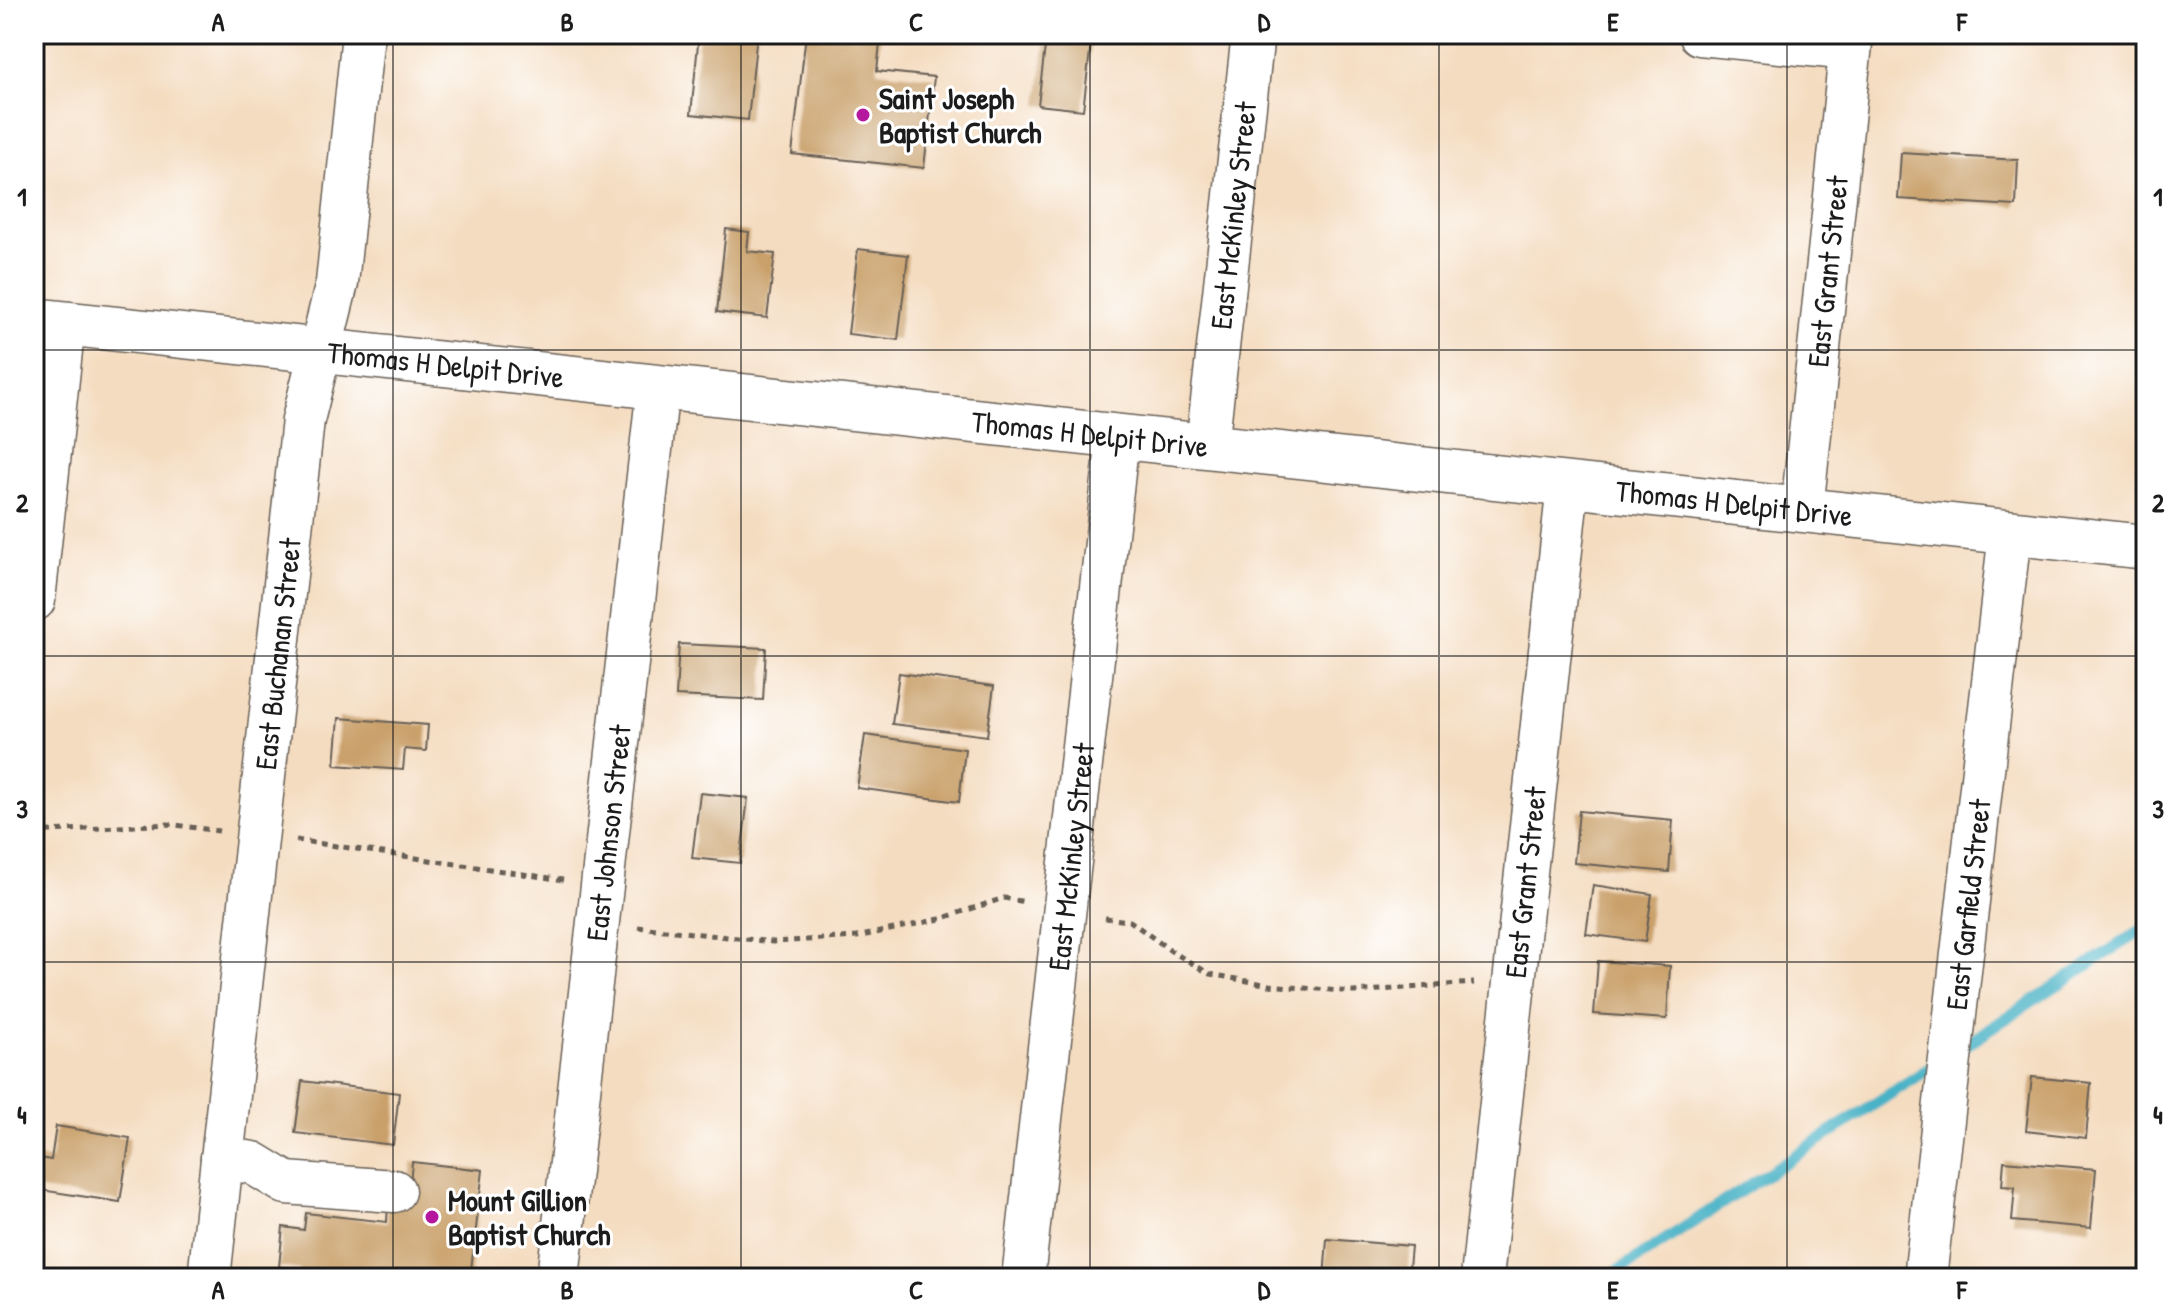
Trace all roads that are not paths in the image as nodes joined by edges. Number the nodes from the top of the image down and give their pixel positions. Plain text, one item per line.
1 (363, 34) edge
2 (1253, 34) edge
3 (1700, 34) edge
4 (1851, 42) edge
5 (49, 321) edge
6 (320, 350) junction
7 (658, 387) junction
8 (1118, 437) junction
9 (1207, 446) junction
10 (1568, 485) junction
11 (1802, 510) junction
12 (2010, 533) junction
13 (2146, 547) edge
14 (34, 600) edge
15 (222, 1158) junction
16 (394, 1191) dead end
17 (209, 1278) edge
18 (558, 1278) edge
19 (1023, 1278) edge
20 (1482, 1278) edge
21 (1925, 1278) edge

1 - 6 street, East Buchanan Street
2 - 9 street, East McKinley Street
3 - 4 street
4 - 11 street, East Grant Street
5 - 6 main road, Thomas H Delpit Drive
5 - 14 street
6 - 7 main road, Thomas H Delpit Drive
6 - 15 street, East Buchanan Street
7 - 8 main road, Thomas H Delpit Drive
7 - 18 street, East Johnson Street
8 - 9 main road, Thomas H Delpit Drive
8 - 19 street, East McKinley Street
9 - 10 main road, Thomas H Delpit Drive
10 - 11 main road, Thomas H Delpit Drive
10 - 20 street, East Grant Street
11 - 12 main road, Thomas H Delpit Drive
12 - 13 main road, Thomas H Delpit Drive
12 - 21 street, East Garfield Street
15 - 16 street
15 - 17 street, East Buchanan Street

